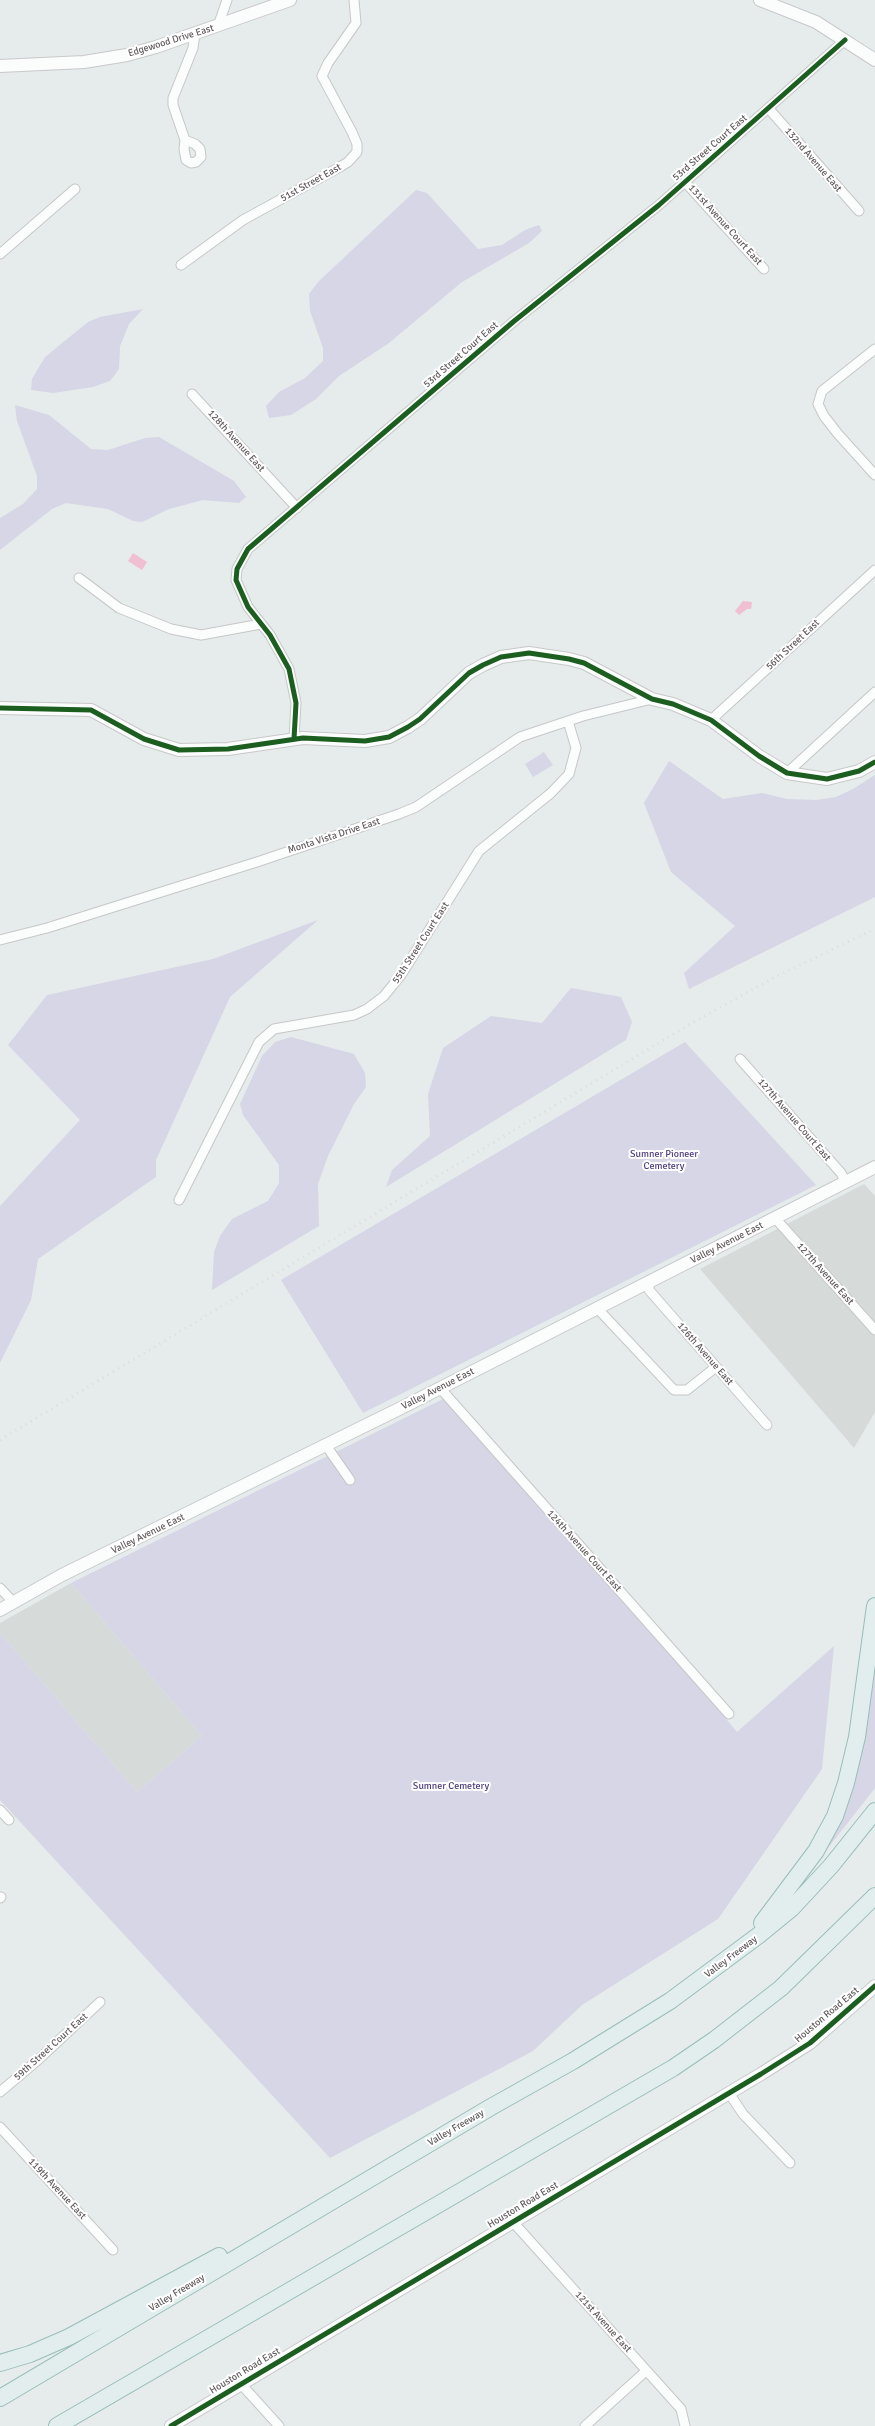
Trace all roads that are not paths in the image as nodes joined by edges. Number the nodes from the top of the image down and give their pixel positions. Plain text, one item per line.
1 (227, 0) edge
2 (290, 0) edge
3 (354, 0) edge
4 (760, 0) edge
5 (218, 26) junction
6 (194, 34) junction
7 (845, 40) junction
8 (875, 60) edge
9 (0, 66) edge
10 (769, 109) junction
11 (185, 140) dead end
12 (685, 182) junction
13 (76, 189) dead end
14 (859, 211) dead end
15 (0, 254) edge
16 (180, 265) dead end
17 (764, 269) dead end
18 (875, 349) edge
19 (192, 394) dead end
20 (875, 475) edge
21 (297, 508) junction
22 (875, 570) edge
23 (79, 578) dead end
24 (261, 624) junction
25 (875, 692) edge
26 (652, 699) junction
27 (0, 708) edge
28 (711, 720) junction
29 (568, 721) junction
30 (294, 739) junction
31 (875, 762) edge
32 (787, 772) junction
33 (0, 940) edge
34 (740, 1059) dead end
35 (875, 1168) edge
36 (846, 1183) junction
37 (179, 1200) dead end
38 (775, 1218) junction
39 (649, 1282) junction
40 (597, 1308) junction
41 (875, 1330) edge
42 (716, 1367) junction
43 (440, 1388) junction
44 (767, 1425) dead end
45 (325, 1444) junction
46 (350, 1480) dead end
47 (0, 1588) edge
48 (13, 1602) junction
49 (875, 1606) edge
50 (0, 1610) edge
51 (729, 1714) dead end
52 (0, 1810) edge
53 (875, 1811) edge
54 (9, 1820) dead end
55 (875, 1896) edge
56 (737, 1951) junction
57 (875, 1986) edge
58 (100, 2002) dead end
59 (0, 2092) edge
60 (729, 2093) junction
61 (0, 2127) edge
62 (790, 2163) dead end
63 (346, 2192) junction
64 (513, 2222) junction
65 (113, 2250) dead end
66 (267, 2304) junction
67 (0, 2363) edge
68 (646, 2370) junction
69 (241, 2384) junction
70 (0, 2398) edge
71 (58, 2426) edge
72 (80, 2426) edge
73 (171, 2426) edge
74 (279, 2426) edge
75 (585, 2426) edge
76 (686, 2426) edge

1 - 5 street
2 - 5 street, Edgewood Drive East
3 - 16 street, 51st Street East
4 - 7 street
5 - 6 street, Edgewood Drive East
6 - 9 street, Edgewood Drive East
6 - 11 street
7 - 8 street
7 - 10 street, 53rd Street Court East
10 - 12 street, 53rd Street Court East
10 - 14 street, 132nd Avenue East
12 - 17 street, 131st Avenue Court East
12 - 21 street, 53rd Street Court East
13 - 15 street
18 - 20 street
19 - 21 street, 128th Avenue East
21 - 24 street, 53rd Street Court East
22 - 28 street, 56th Street East
23 - 24 street
24 - 30 street, 53rd Street Court East
25 - 32 street
26 - 28 street
26 - 29 street, Monta Vista Drive East
26 - 30 street
27 - 30 street
28 - 32 street
29 - 33 street, Monta Vista Drive East
29 - 37 street, 55th Street Court East
31 - 32 street
34 - 36 street, 127th Avenue Court East
35 - 36 street, Valley Avenue East
36 - 38 street, Valley Avenue East
38 - 39 street, Valley Avenue East
38 - 41 street, 127th Avenue East
39 - 40 street, Valley Avenue East
39 - 42 street, 126th Avenue East
40 - 42 street
40 - 43 street, Valley Avenue East
42 - 44 street, 126th Avenue East
43 - 45 street, Valley Avenue East
43 - 51 street, 124th Avenue Court East
45 - 46 street
45 - 48 street, Valley Avenue East
47 - 48 street
48 - 50 street, Valley Avenue East
49 - 56 highway
52 - 54 street
53 - 56 highway, Valley Freeway
55 - 66 highway
56 - 63 highway, Valley Freeway
57 - 60 street, Houston Road East
58 - 59 street, 59th Street Court East
60 - 62 street
60 - 64 street, Houston Road East
61 - 65 street, 119th Avenue East
63 - 67 highway
63 - 70 highway, Valley Freeway
64 - 68 street, 121st Avenue East
64 - 69 street, Houston Road East
66 - 71 highway
66 - 72 highway
68 - 75 street
68 - 76 street, 121st Avenue East
69 - 73 street, Houston Road East
69 - 74 street

